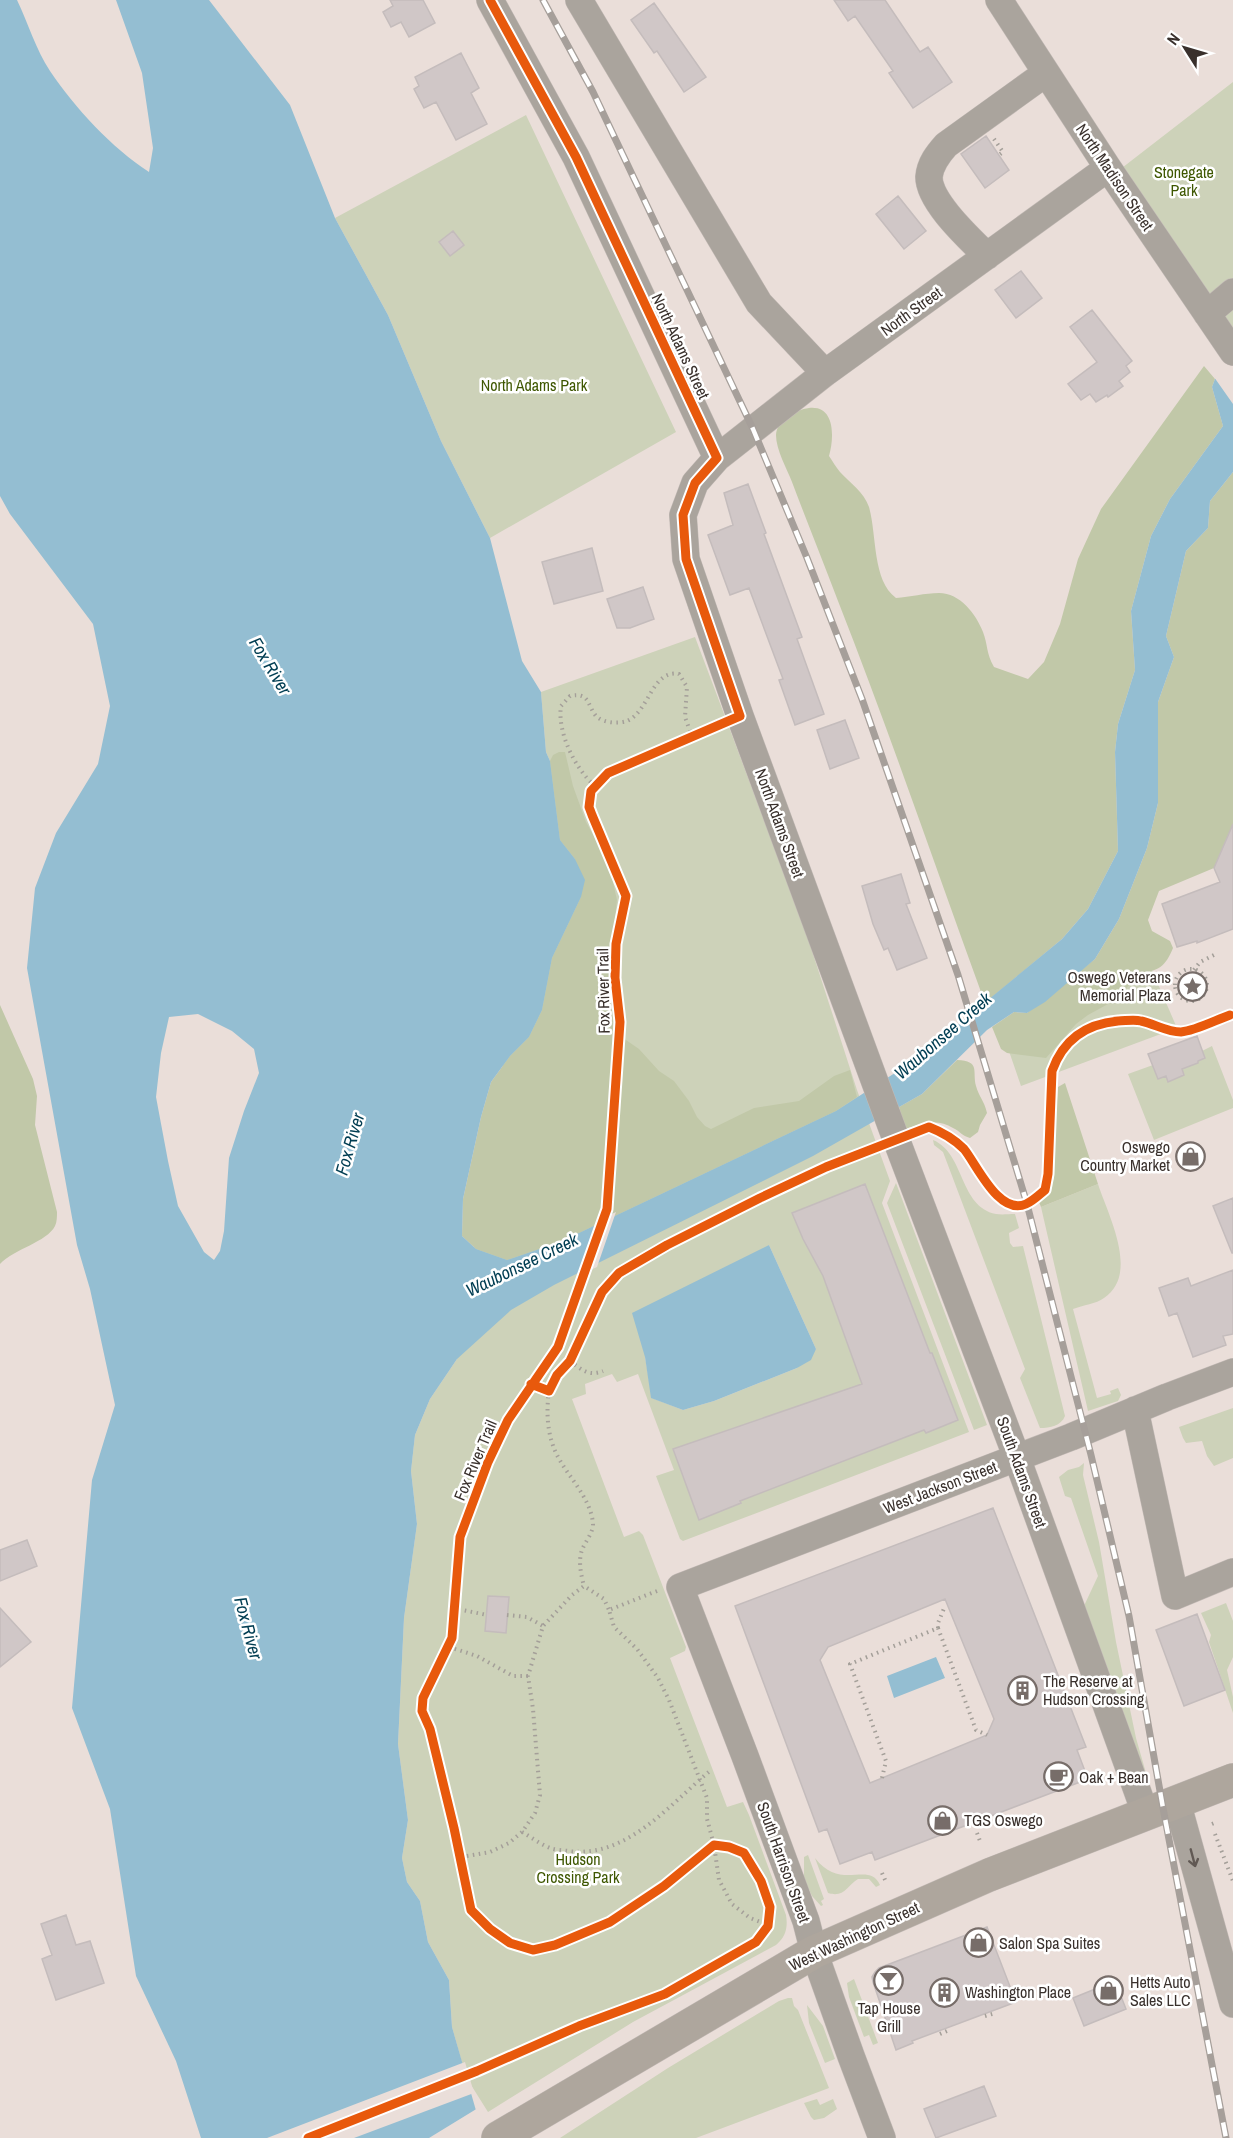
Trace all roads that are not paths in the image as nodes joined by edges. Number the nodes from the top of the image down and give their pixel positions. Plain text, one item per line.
1 (490, 0) edge
2 (579, 0) edge
3 (999, 0) edge
4 (1046, 73) junction
5 (1108, 168) junction
6 (987, 256) junction
7 (1233, 292) edge
8 (1207, 314) junction
9 (1228, 345) edge
10 (825, 374) junction
11 (717, 458) junction
12 (893, 1131) joint
13 (1233, 1372) edge
14 (1136, 1410) junction
15 (1017, 1458) junction
16 (1233, 1572) edge
17 (672, 1588) joint
18 (1233, 1780) edge
19 (1177, 1802) junction
20 (1146, 1815) junction
21 (814, 1952) junction
22 (1231, 1988) edge
23 (498, 2138) edge
24 (882, 2138) edge

1 - 11 street, North Adams Street
2 - 10 street
3 - 4 street, North Madison Street
4 - 5 street, North Madison Street
4 - 6 street
5 - 6 street, North Street
5 - 8 street, North Madison Street
6 - 10 street, North Street
7 - 8 street
8 - 9 street, North Madison Street
10 - 11 street, North Street
11 - 12 street, North Adams Street
12 - 15 street, South Adams Street
13 - 14 street, West Jackson Street
14 - 15 street, West Jackson Street
14 - 16 street
15 - 17 street, West Jackson Street
15 - 20 street, South Adams Street
17 - 21 street, South Harrison Street
18 - 19 main road, West Washington Street
19 - 20 main road, West Washington Street
19 -> 22 street
20 - 21 main road, West Washington Street
21 - 23 main road, West Washington Street
21 - 24 street, South Harrison Street

